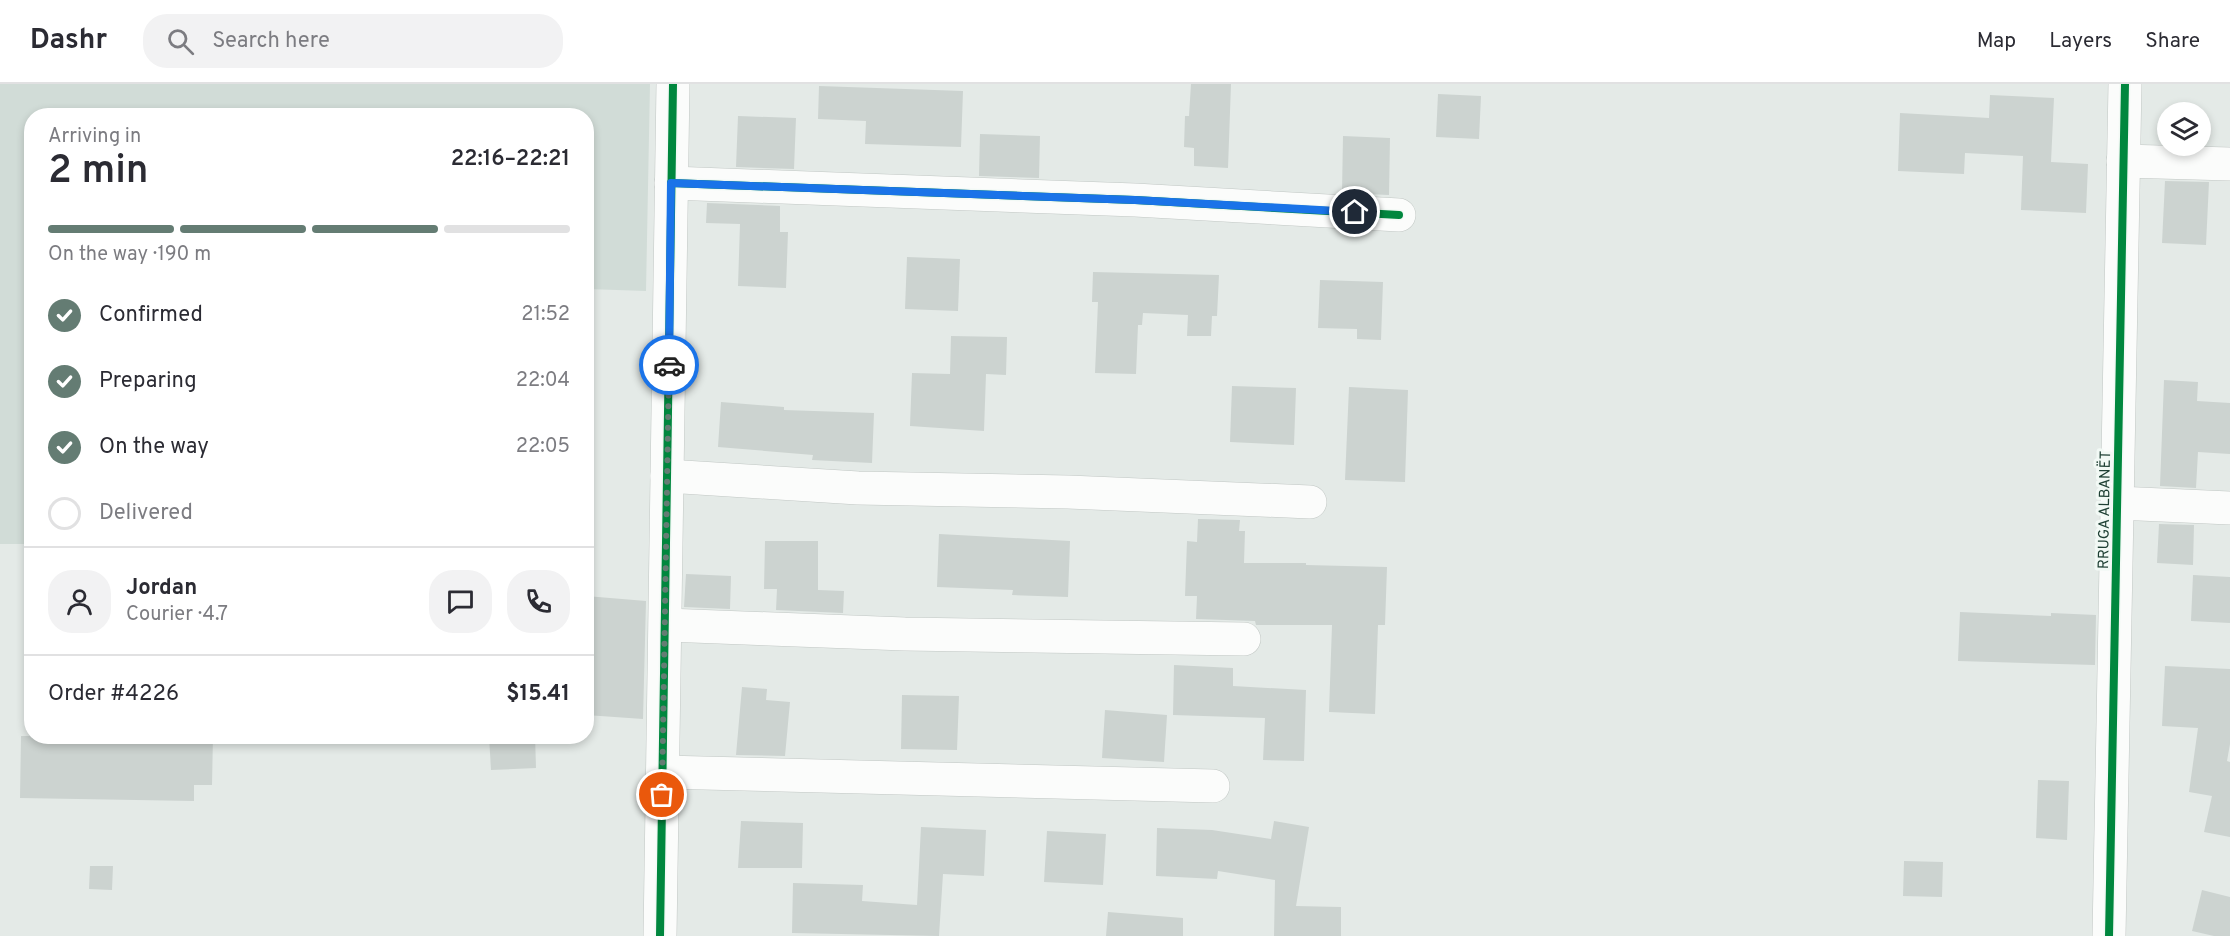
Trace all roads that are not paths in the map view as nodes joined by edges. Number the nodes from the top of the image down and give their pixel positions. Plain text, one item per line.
1 (673, 84) edge
2 (2125, 84) edge
3 (2123, 161) junction
4 (2230, 164) edge
5 (671, 183) junction
6 (1399, 215) dead end
7 (667, 476) junction
8 (1310, 502) dead end
9 (2117, 503) junction
10 (2230, 508) edge
11 (666, 625) junction
12 (1244, 639) dead end
13 (663, 772) junction
14 (1213, 786) dead end
15 (660, 936) edge
16 (2109, 936) edge

1 - 5 street
2 - 3 street, RRUGA ALBANËT
3 - 4 street
3 - 9 street, RRUGA ALBANËT
5 - 6 street
5 - 7 street
7 - 8 street
7 - 11 street
9 - 10 street
9 - 16 street, RRUGA ALBANËT
11 - 12 street
11 - 13 street
13 - 14 street
13 - 15 street

